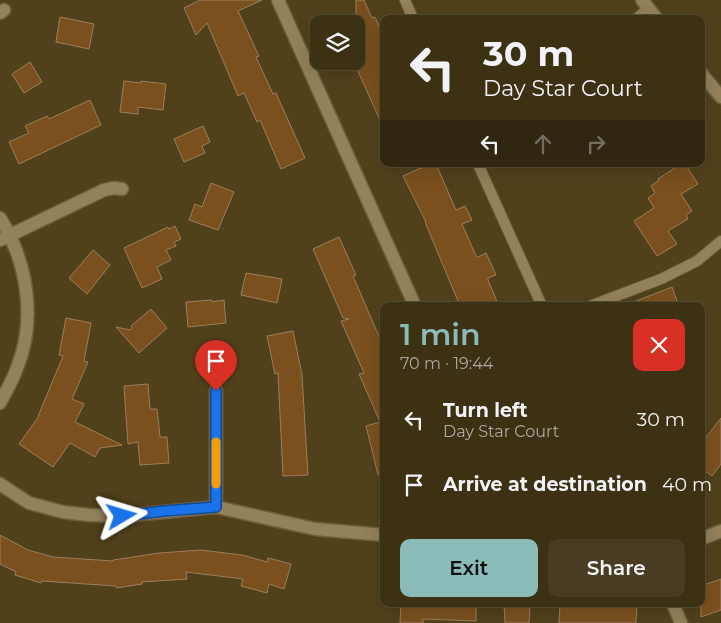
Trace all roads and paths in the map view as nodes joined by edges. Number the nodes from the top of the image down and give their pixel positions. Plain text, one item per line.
1 (278, 0) edge
2 (405, 0) edge
3 (411, 15) edge
4 (705, 78) edge
5 (721, 97) edge
6 (479, 167) edge
7 (122, 189) dead end
8 (0, 218) edge
9 (6, 238) edge
10 (721, 241) edge
11 (413, 302) edge
12 (540, 302) edge
13 (601, 302) edge
14 (216, 391) dead end
15 (0, 402) edge
16 (0, 484) edge
17 (216, 507) junction
18 (721, 531) edge
19 (380, 535) edge
20 (705, 537) edge
21 (674, 607) edge
22 (681, 623) edge

1 - 11 street
2 - 3 lane
4 - 5 street
6 - 12 lane
7 - 9 street
8 - 9 street
9 - 15 street
10 - 13 lane
14 - 17 street
16 - 17 street
17 - 19 street
18 - 20 street
21 - 22 street

